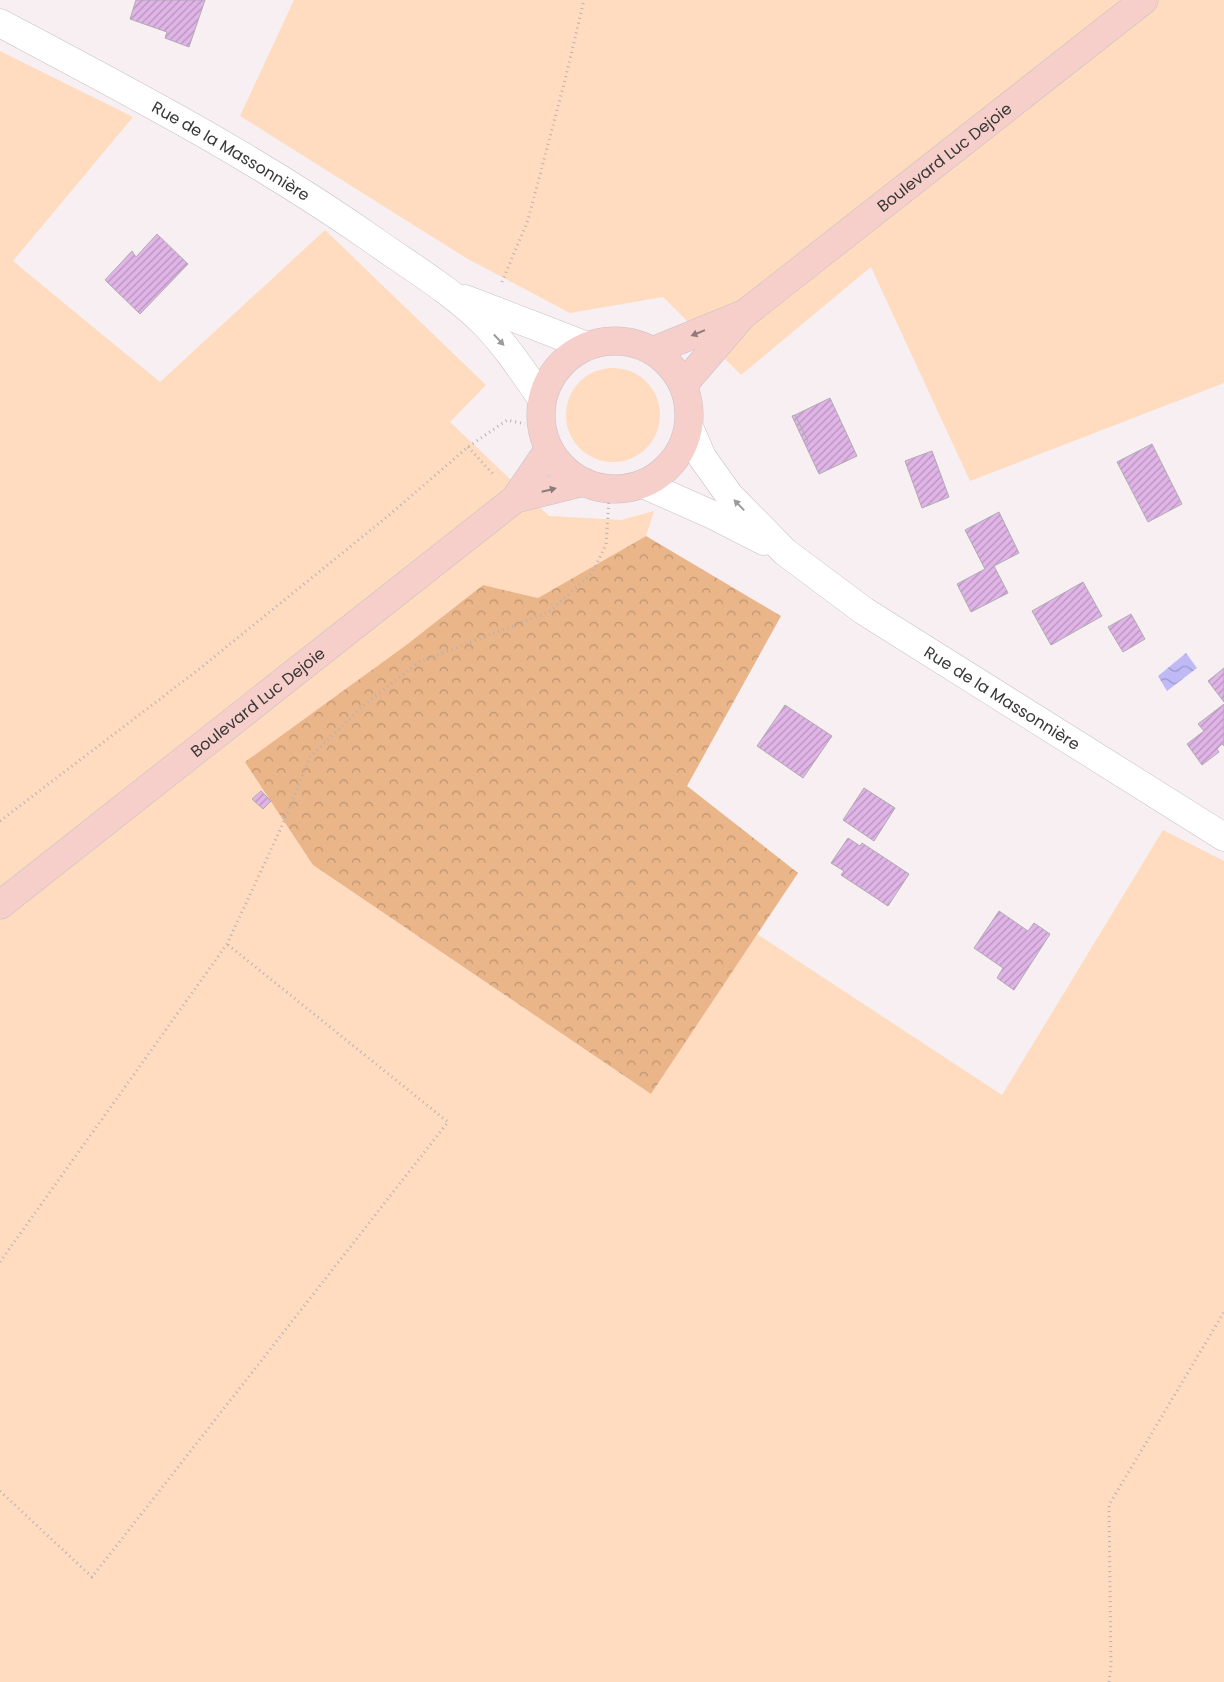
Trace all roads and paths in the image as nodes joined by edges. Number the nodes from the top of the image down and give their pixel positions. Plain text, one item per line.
1 (584, 0) edge
2 (1144, 0) edge
3 (0, 23) edge
4 (451, 294) junction
5 (491, 308) junction
6 (742, 315) junction
7 (587, 346) junction
8 (653, 350) junction
9 (683, 385) junction
10 (542, 399) junction
11 (689, 427) junction
12 (546, 439) junction
13 (468, 447) junction
14 (584, 482) junction
15 (643, 484) junction
16 (610, 489) junction
17 (515, 499) junction
18 (785, 552) junction
19 (0, 821) edge
20 (1223, 834) edge
21 (0, 905) edge
22 (226, 944) junction
23 (0, 1262) edge
24 (1224, 1312) edge
25 (0, 1491) edge
26 (1109, 1682) edge

1 - 5 path
2 - 6 main road, Boulevard Luc Dejoie
3 - 4 street, Rue de la Massonnière
4 - 5 street, Rue de la Massonnière
4 -> 10 street, Rue de la Massonnière
5 - 7 street, Rue de la Massonnière
6 -> 8 main road, Boulevard Luc Dejoie
6 - 9 main road, Boulevard Luc Dejoie
7 - 8 main road
7 - 10 main road
8 - 9 main road
9 - 11 main road
10 - 12 main road
11 - 15 main road
18 -> 11 street, Rue de la Massonnière
12 - 13 path
12 - 14 main road
12 - 17 main road, Boulevard Luc Dejoie
13 - 17 path
13 - 19 path
14 - 16 main road
17 -> 14 main road, Boulevard Luc Dejoie
15 - 16 main road
15 - 18 street, Rue de la Massonnière
16 - 22 path
17 - 21 main road, Boulevard Luc Dejoie
18 - 20 street, Rue de la Massonnière
22 - 23 path
22 - 25 path
24 - 26 path

